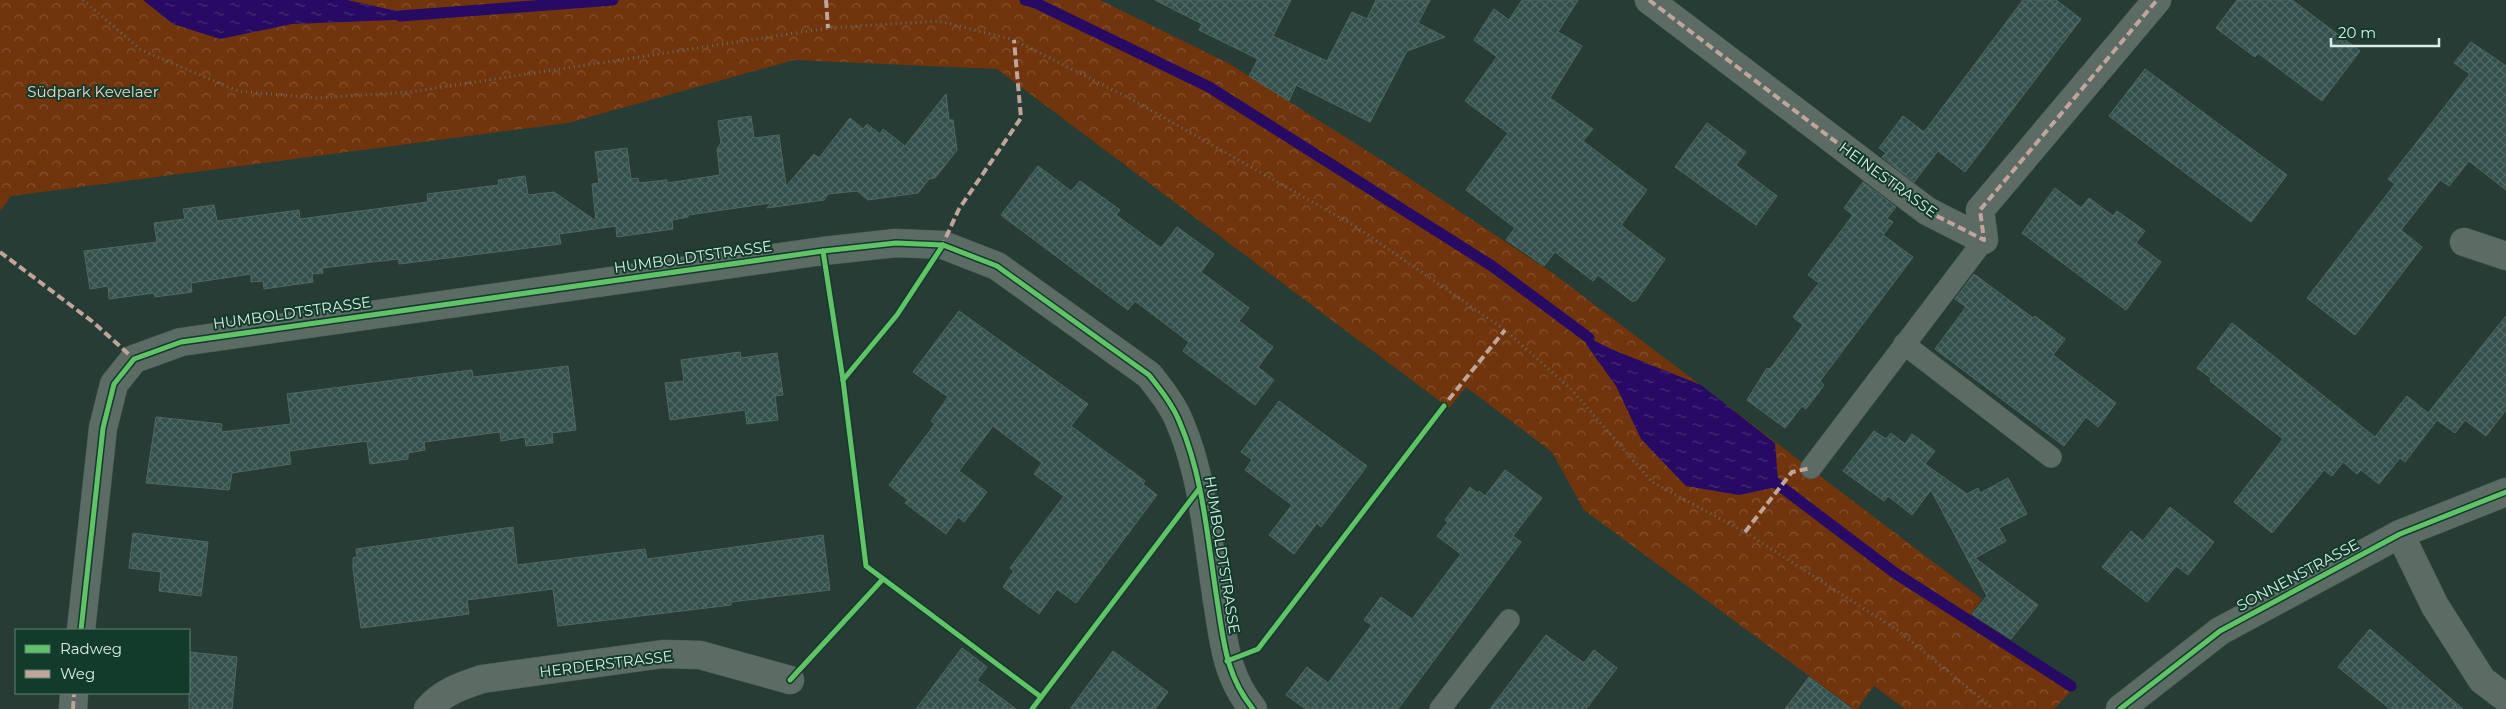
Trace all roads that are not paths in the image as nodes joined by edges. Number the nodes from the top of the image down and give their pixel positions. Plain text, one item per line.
1 (1649, 0) edge
2 (2157, 0) edge
3 (1984, 240) junction
4 (2464, 242) dead end
5 (2506, 256) edge
6 (1904, 344) junction
7 (2051, 457) dead end
8 (1811, 468) dead end
9 (2506, 492) edge
10 (2400, 534) junction
11 (1509, 620) dead end
12 (81, 629) edge
13 (790, 680) dead end
14 (74, 694) edge
15 (2506, 698) edge
16 (73, 709) edge
17 (428, 709) edge
18 (1252, 709) edge
19 (1440, 709) edge
20 (2120, 709) edge

1 - 3 street, HEINESTRASSE
2 - 3 street
3 - 6 lane
4 - 5 street
6 - 7 lane
6 - 8 lane
9 - 10 street, SONNENSTRASSE
10 - 15 street
10 - 20 street, SONNENSTRASSE
11 - 19 lane
12 - 18 street, HUMBOLDTSTRASSE
13 - 17 street, HERDERSTRASSE
14 - 16 street

